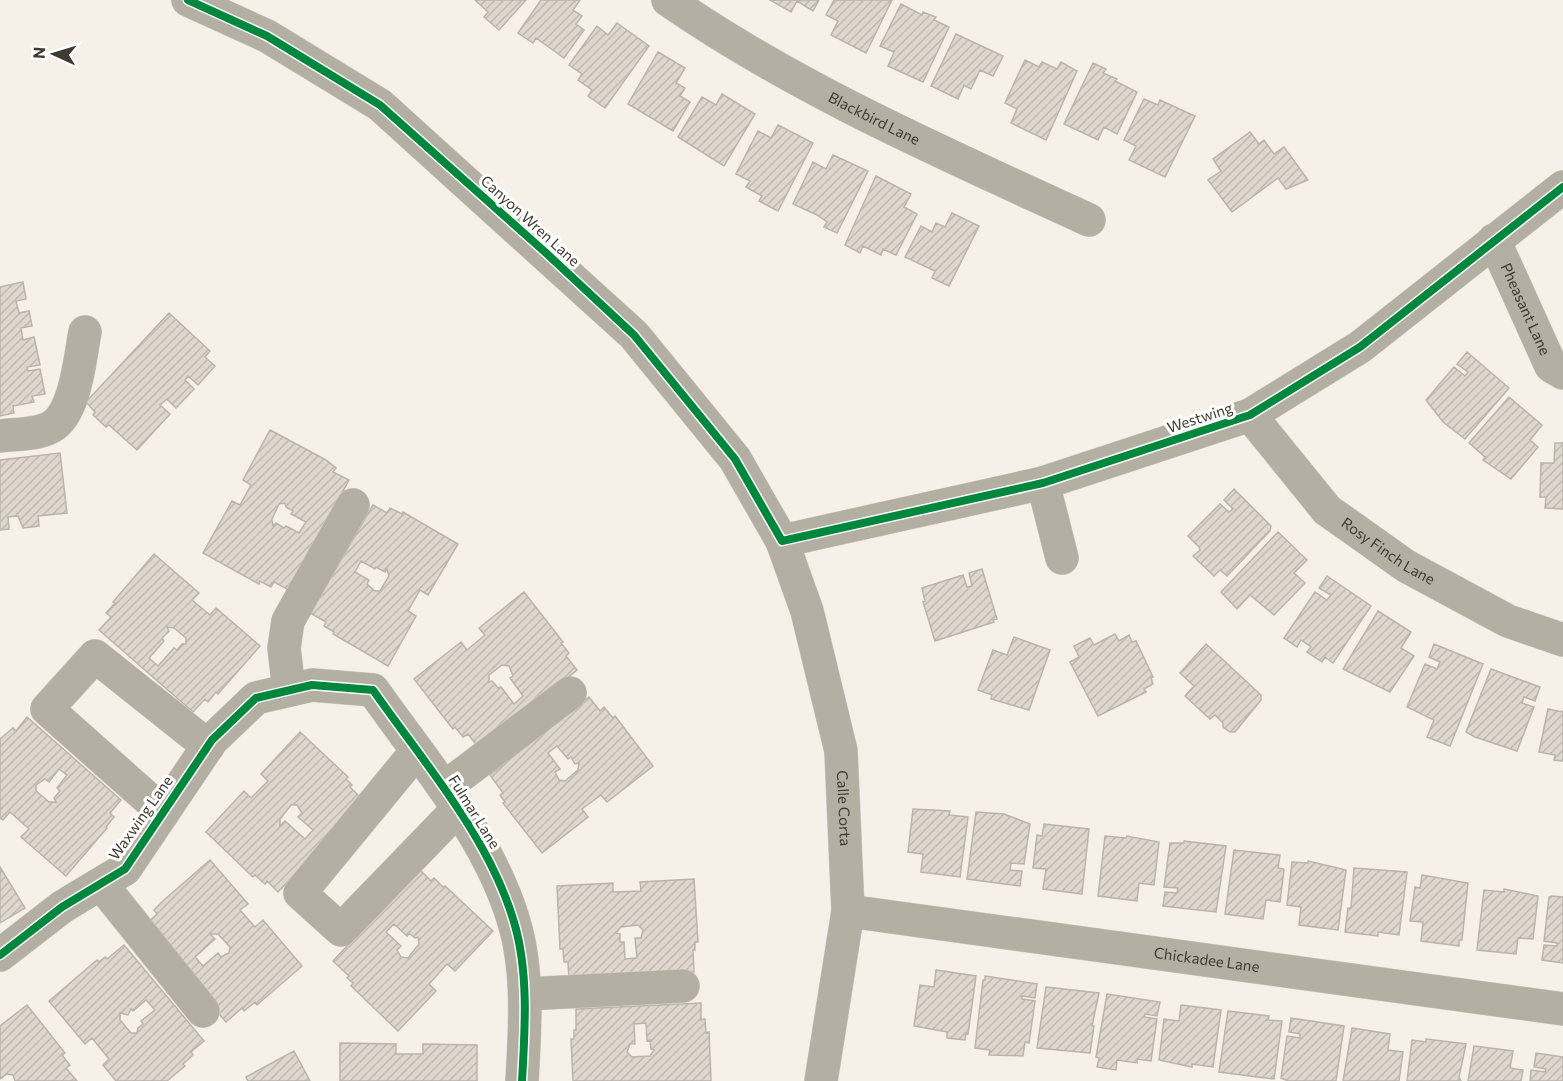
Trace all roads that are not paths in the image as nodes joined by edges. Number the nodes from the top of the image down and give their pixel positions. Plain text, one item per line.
1 (188, 0) edge
2 (668, 0) edge
3 (1563, 187) edge
4 (1089, 220) dead end
5 (1494, 240) junction
6 (85, 332) dead end
7 (1563, 373) edge
8 (1250, 415) junction
9 (0, 436) edge
10 (1043, 483) junction
11 (353, 505) dead end
12 (782, 541) junction
13 (1062, 558) dead end
14 (1563, 640) edge
15 (289, 690) junction
16 (570, 693) dead end
17 (256, 698) joint
18 (208, 746) junction
19 (416, 752) junction
20 (451, 799) junction
21 (164, 812) junction
22 (101, 884) junction
23 (848, 911) junction
24 (0, 955) edge
25 (683, 986) dead end
26 (525, 994) junction
27 (1563, 1009) edge
28 (203, 1011) dead end
29 (522, 1081) edge
30 (821, 1081) edge

1 - 12 street, Canyon Wren Lane
2 - 4 street, Blackbird Lane
3 - 5 street, Westwing
5 - 7 street, Pheasant Lane
5 - 8 street, Westwing
6 - 9 street
8 - 10 street, Westwing
8 - 14 street, Rosy Finch Lane
10 - 12 street, Westwing
10 - 13 street
11 - 15 street
12 - 23 street, Calle Corta
15 - 17 street, Fulmar Lane
15 - 19 street, Fulmar Lane
16 - 20 street
17 - 18 street, Waxwing Lane
18 - 21 street, Waxwing Lane
18 - 21 street
19 - 20 street, Fulmar Lane
19 - 20 street
20 - 26 street, Fulmar Lane
21 - 22 street, Waxwing Lane
22 - 24 street, Waxwing Lane
22 - 28 street
23 - 27 street, Chickadee Lane
23 - 30 street, Calle Corta
25 - 26 street
26 - 29 street, Fulmar Lane

